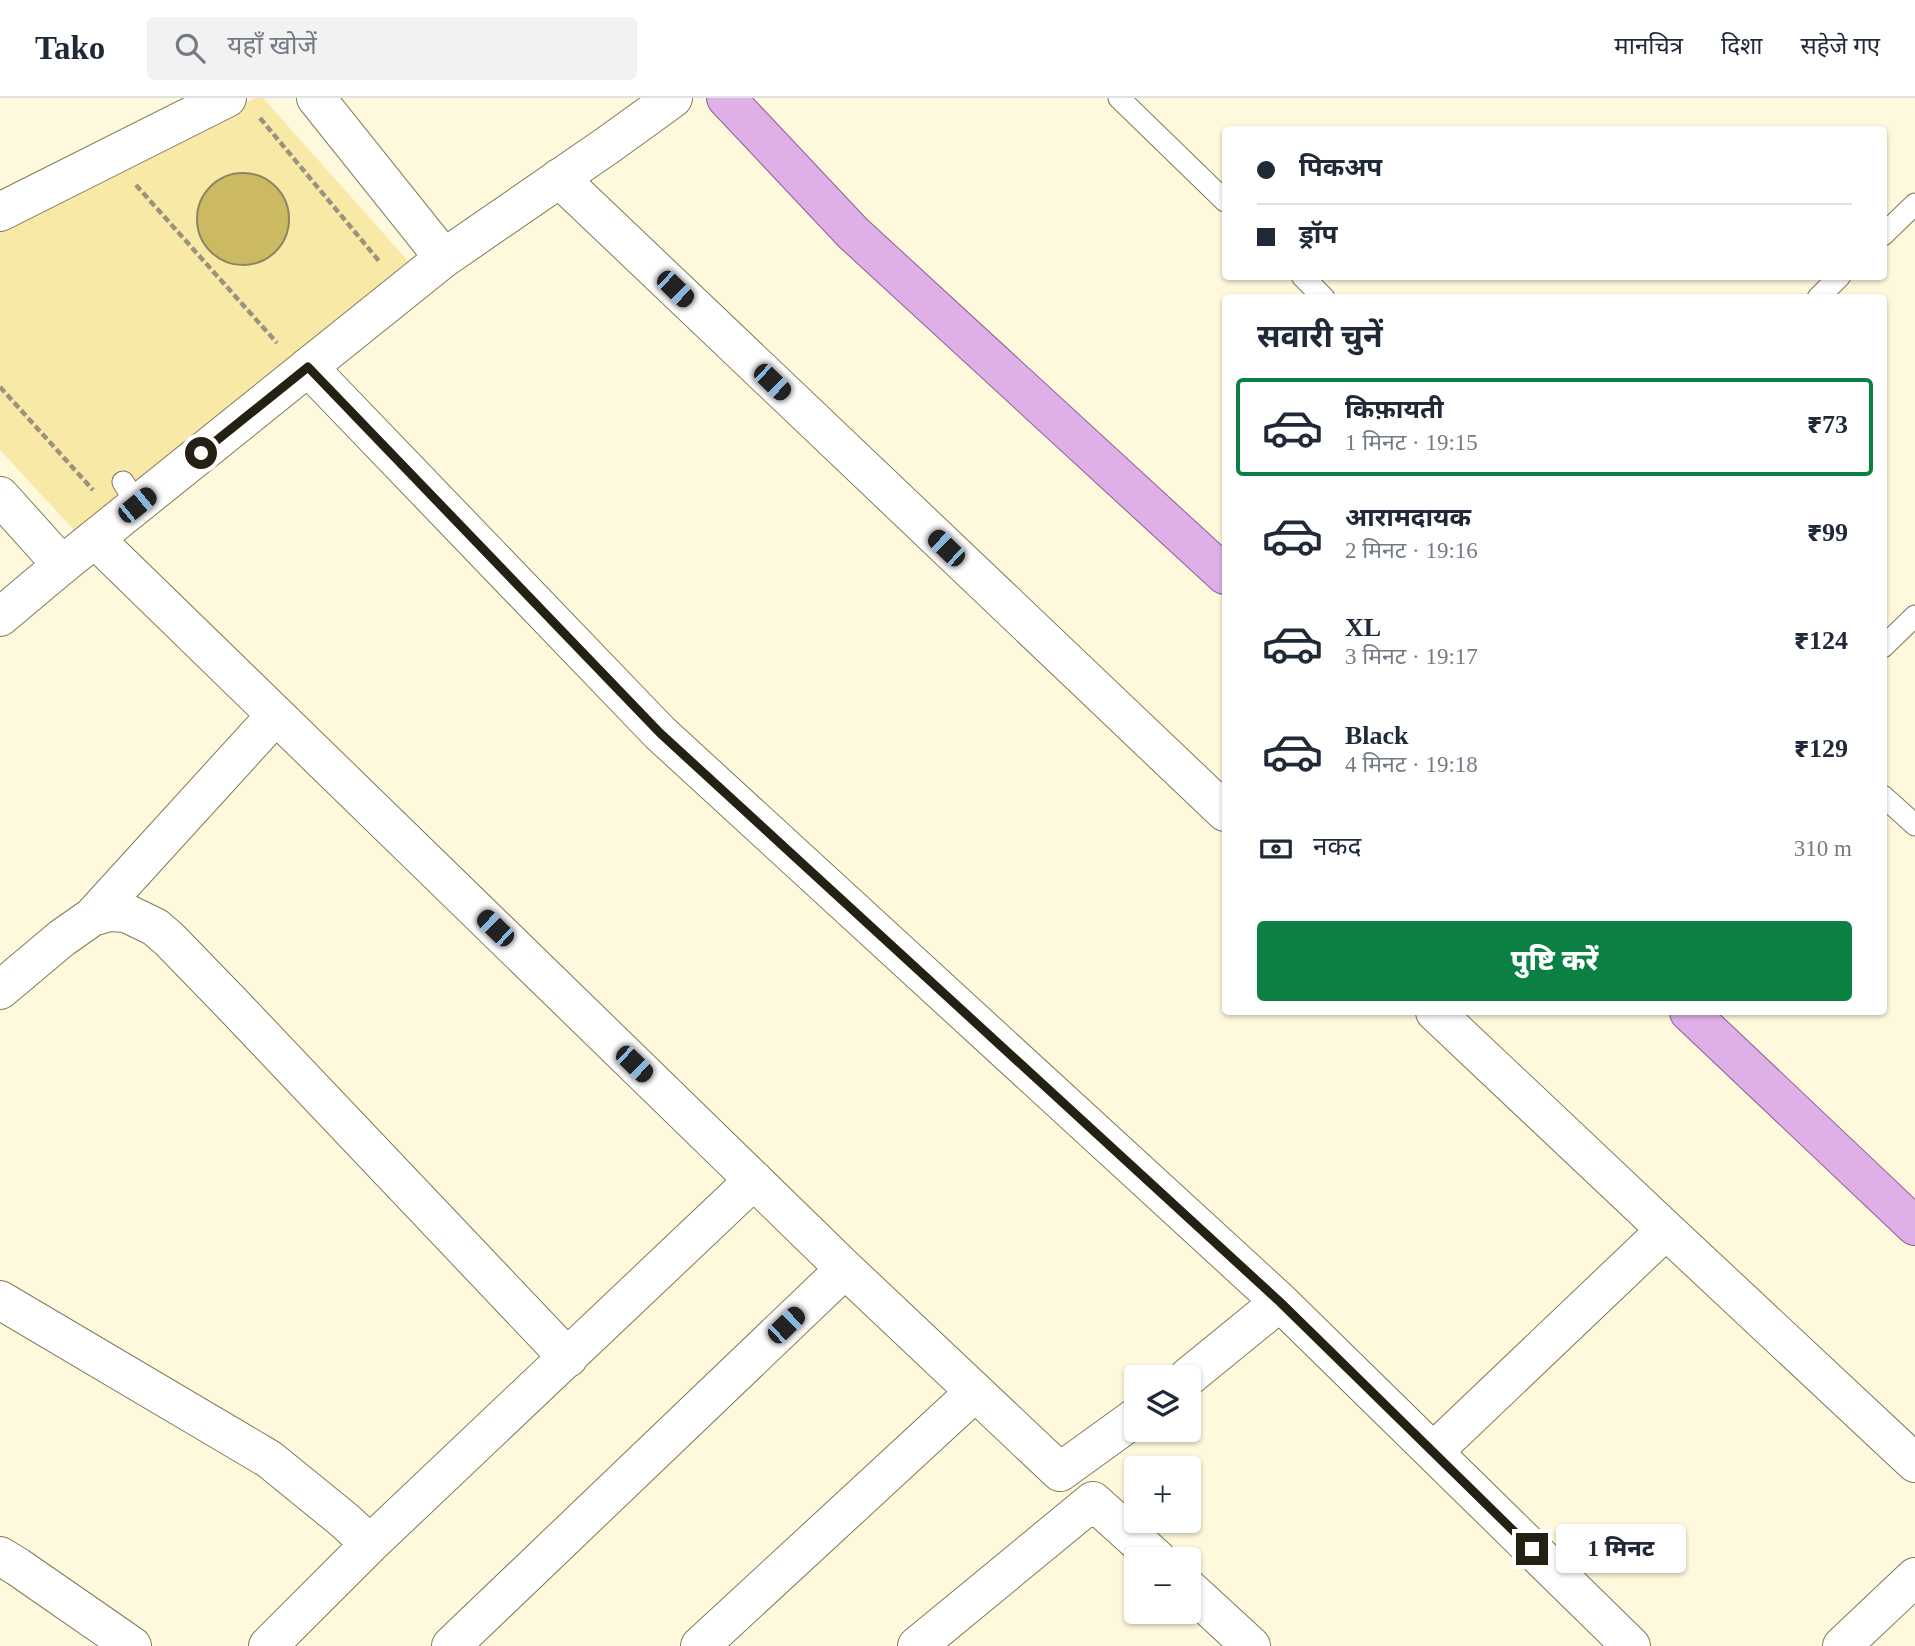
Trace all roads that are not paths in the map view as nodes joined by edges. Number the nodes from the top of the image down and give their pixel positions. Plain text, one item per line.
1 (316, 98) edge
2 (673, 98) edge
3 (726, 98) edge
4 (1119, 98) edge
5 (241, 105) edge
6 (559, 178) junction
7 (1222, 198) edge
8 (1915, 204) edge
9 (0, 212) edge
10 (1887, 231) edge
11 (444, 258) junction
12 (1306, 280) edge
13 (1836, 280) edge
14 (1320, 294) edge
15 (1822, 294) edge
16 (308, 367) junction
17 (0, 496) edge
18 (95, 539) junction
19 (62, 565) junction
20 (1222, 572) edge
21 (1915, 616) edge
22 (0, 617) edge
23 (1887, 642) edge
24 (276, 715) junction
25 (1887, 800) edge
26 (1222, 809) edge
27 (1915, 825) edge
28 (92, 917) junction
29 (0, 990) edge
30 (1438, 1015) edge
31 (1692, 1015) edge
32 (754, 1180) junction
33 (1915, 1226) edge
34 (1666, 1230) junction
35 (845, 1269) junction
36 (0, 1300) edge
37 (1280, 1302) junction
38 (568, 1358) junction
39 (1201, 1366) edge
40 (975, 1392) junction
41 (1124, 1426) edge
42 (1433, 1452) junction
43 (1915, 1463) edge
44 (1060, 1472) junction
45 (1093, 1501) junction
46 (370, 1544) junction
47 (1144, 1547) edge
48 (0, 1556) edge
49 (1915, 1577) edge
50 (1201, 1600) edge
51 (132, 1646) edge
52 (268, 1646) edge
53 (451, 1646) edge
54 (700, 1646) edge
55 (917, 1646) edge
56 (1251, 1646) edge
57 (1631, 1646) edge
58 (1842, 1646) edge

1 - 11 street
2 - 6 street
3 - 20 main road
4 - 7 lane
5 - 9 street
6 - 11 street
6 - 26 street
8 - 10 lane
11 - 16 street
12 - 14 lane
13 - 15 lane
16 - 18 street
16 - 37 street
17 - 19 street
18 - 19 street
18 - 24 street
19 - 22 street
21 - 23 lane
24 - 28 street
24 - 32 street
25 - 27 lane
28 - 29 street
28 - 38 street
30 - 34 street
31 - 33 main road
32 - 35 street
32 - 38 street
34 - 42 street
34 - 43 street
35 - 40 street
35 - 53 street
36 - 46 street
37 - 39 street
37 - 42 street
38 - 46 street
40 - 44 street
40 - 54 street
41 - 44 street
42 - 57 street
44 - 45 street
45 - 47 street
45 - 55 street
46 - 52 street
48 - 51 street
49 - 58 street
50 - 56 street

